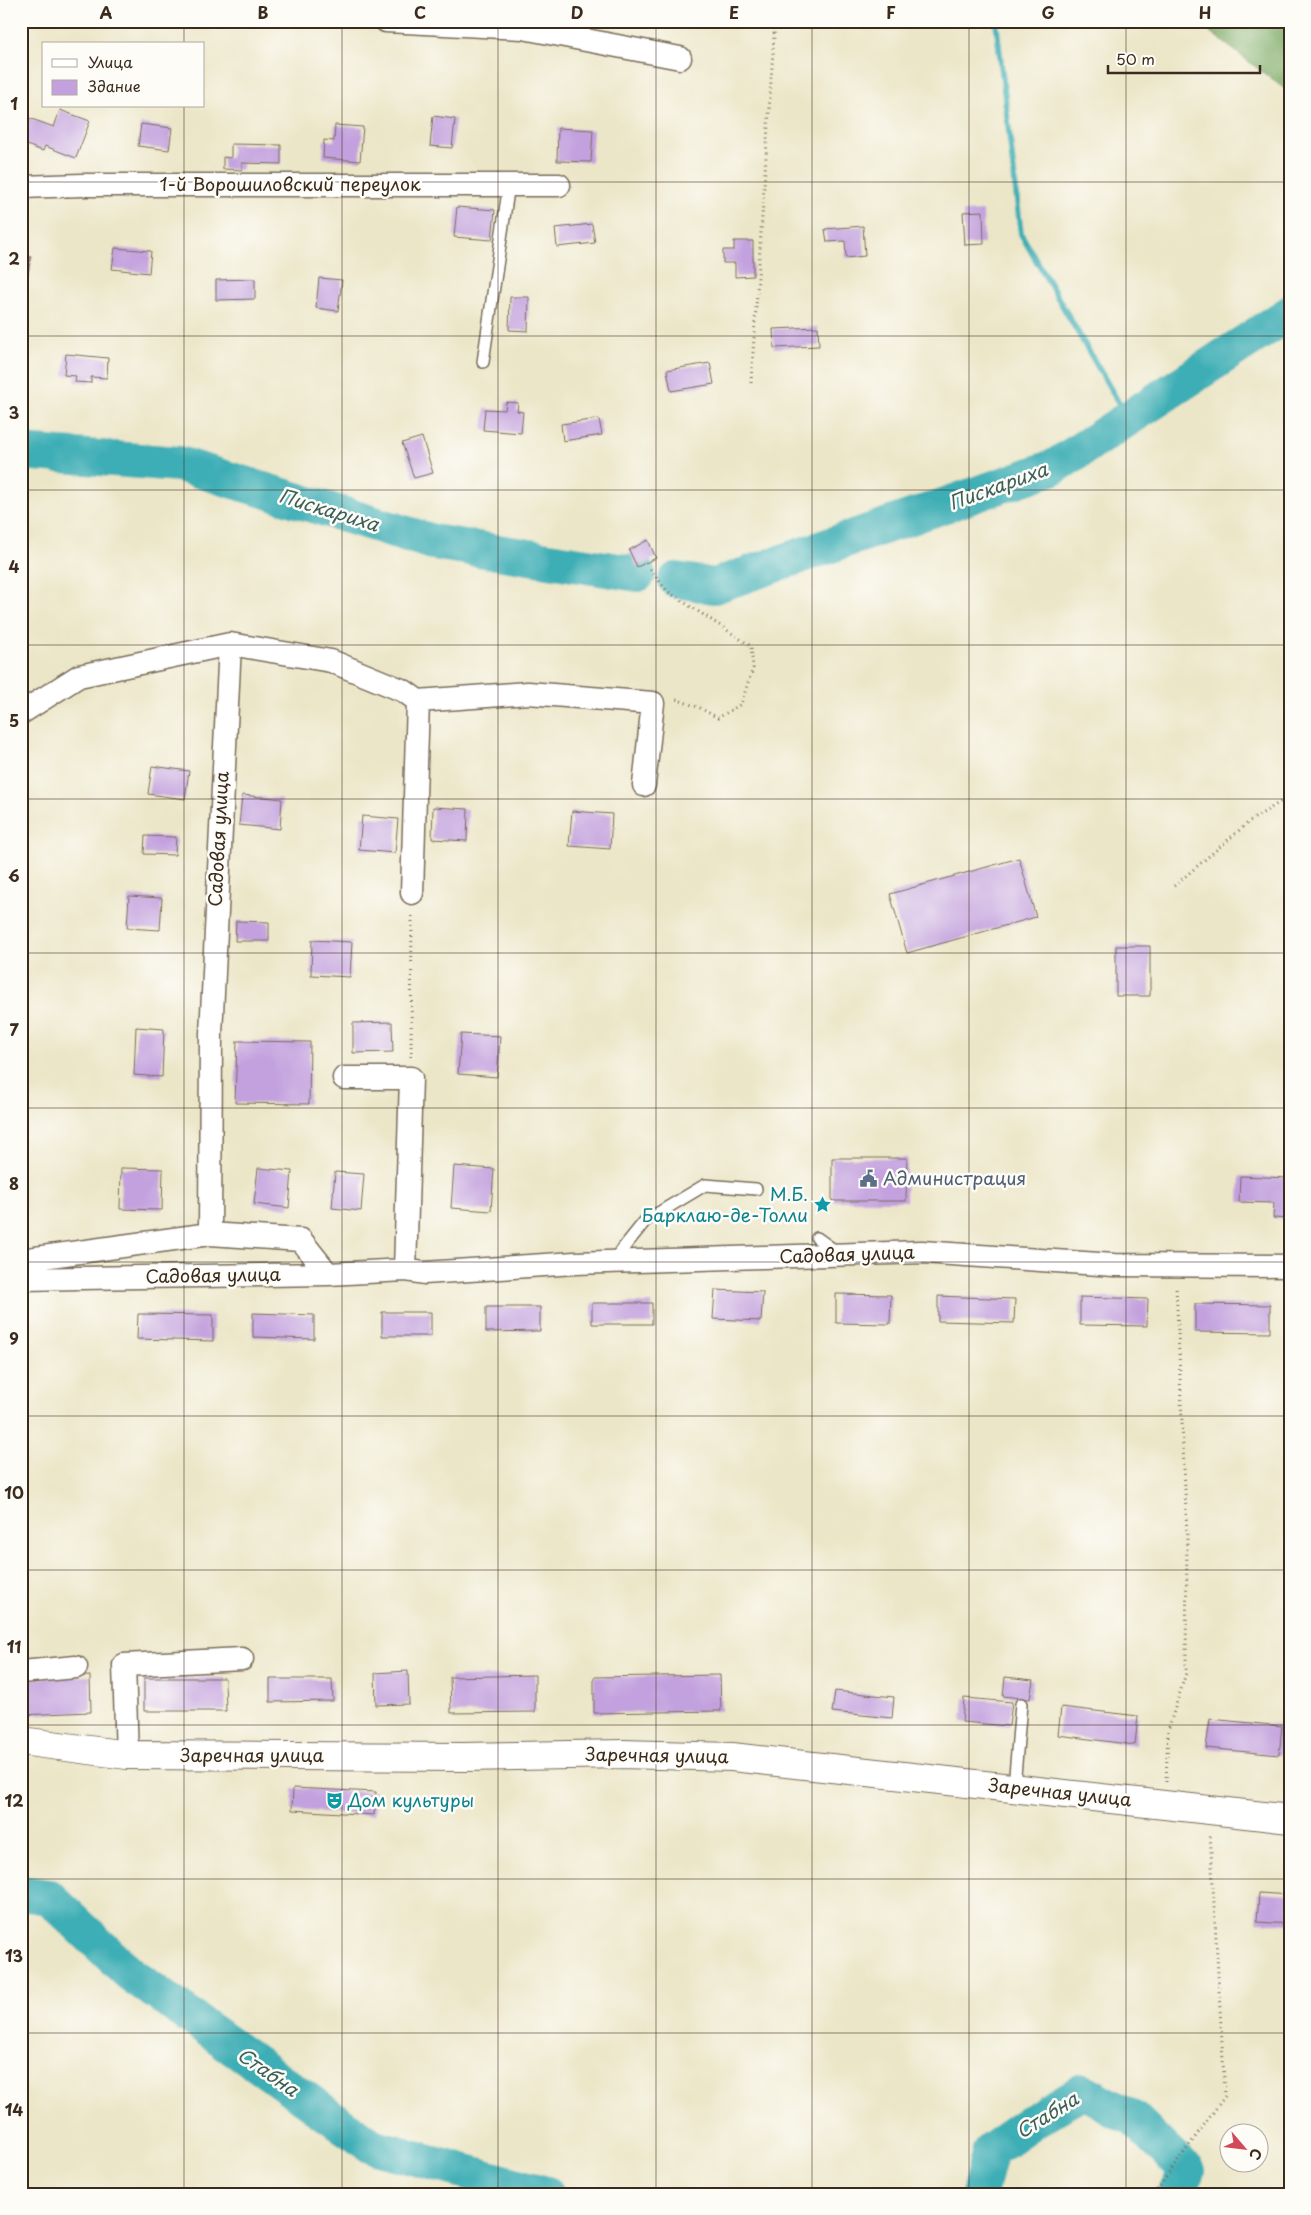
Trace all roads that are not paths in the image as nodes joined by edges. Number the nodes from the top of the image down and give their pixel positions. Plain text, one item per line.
1 (386, 21) edge
2 (680, 58) dead end
3 (509, 184) junction
4 (559, 185) dead end
5 (21, 187) edge
6 (483, 362) dead end
7 (230, 644) junction
8 (418, 701) junction
9 (21, 714) edge
10 (644, 786) dead end
11 (412, 893) road end
12 (344, 1078) dead end
13 (756, 1190) dead end
14 (210, 1234) junction
15 (817, 1238) dead end
16 (841, 1255) junction
17 (21, 1260) edge
18 (612, 1262) junction
19 (1290, 1266) edge
20 (405, 1270) junction
21 (328, 1274) junction
22 (21, 1279) edge
23 (242, 1660) dead end
24 (76, 1666) dead end
25 (21, 1672) edge
26 (1022, 1704) dead end
27 (21, 1741) edge
28 (127, 1755) junction
29 (1014, 1787) junction
30 (1290, 1819) edge

1 - 2 street
3 - 4 street, 1-й Ворошиловский переулок
3 - 5 street, 1-й Ворошиловский переулок
3 - 6 lane
7 - 8 street
7 - 9 street
7 - 14 street, Садовая улица
8 - 10 street
8 - 11 street
12 - 20 street
13 - 18 lane
14 - 17 street
14 - 21 street
15 - 16 lane
16 - 18 street, Садовая улица
16 - 19 street, Садовая улица
18 - 20 street, Садовая улица
20 - 21 street, Садовая улица
21 - 22 street, Садовая улица
23 - 28 street
24 - 25 street
26 - 29 lane
27 - 28 street, Заречная улица
28 - 29 street, Заречная улица
29 - 30 street, Заречная улица

